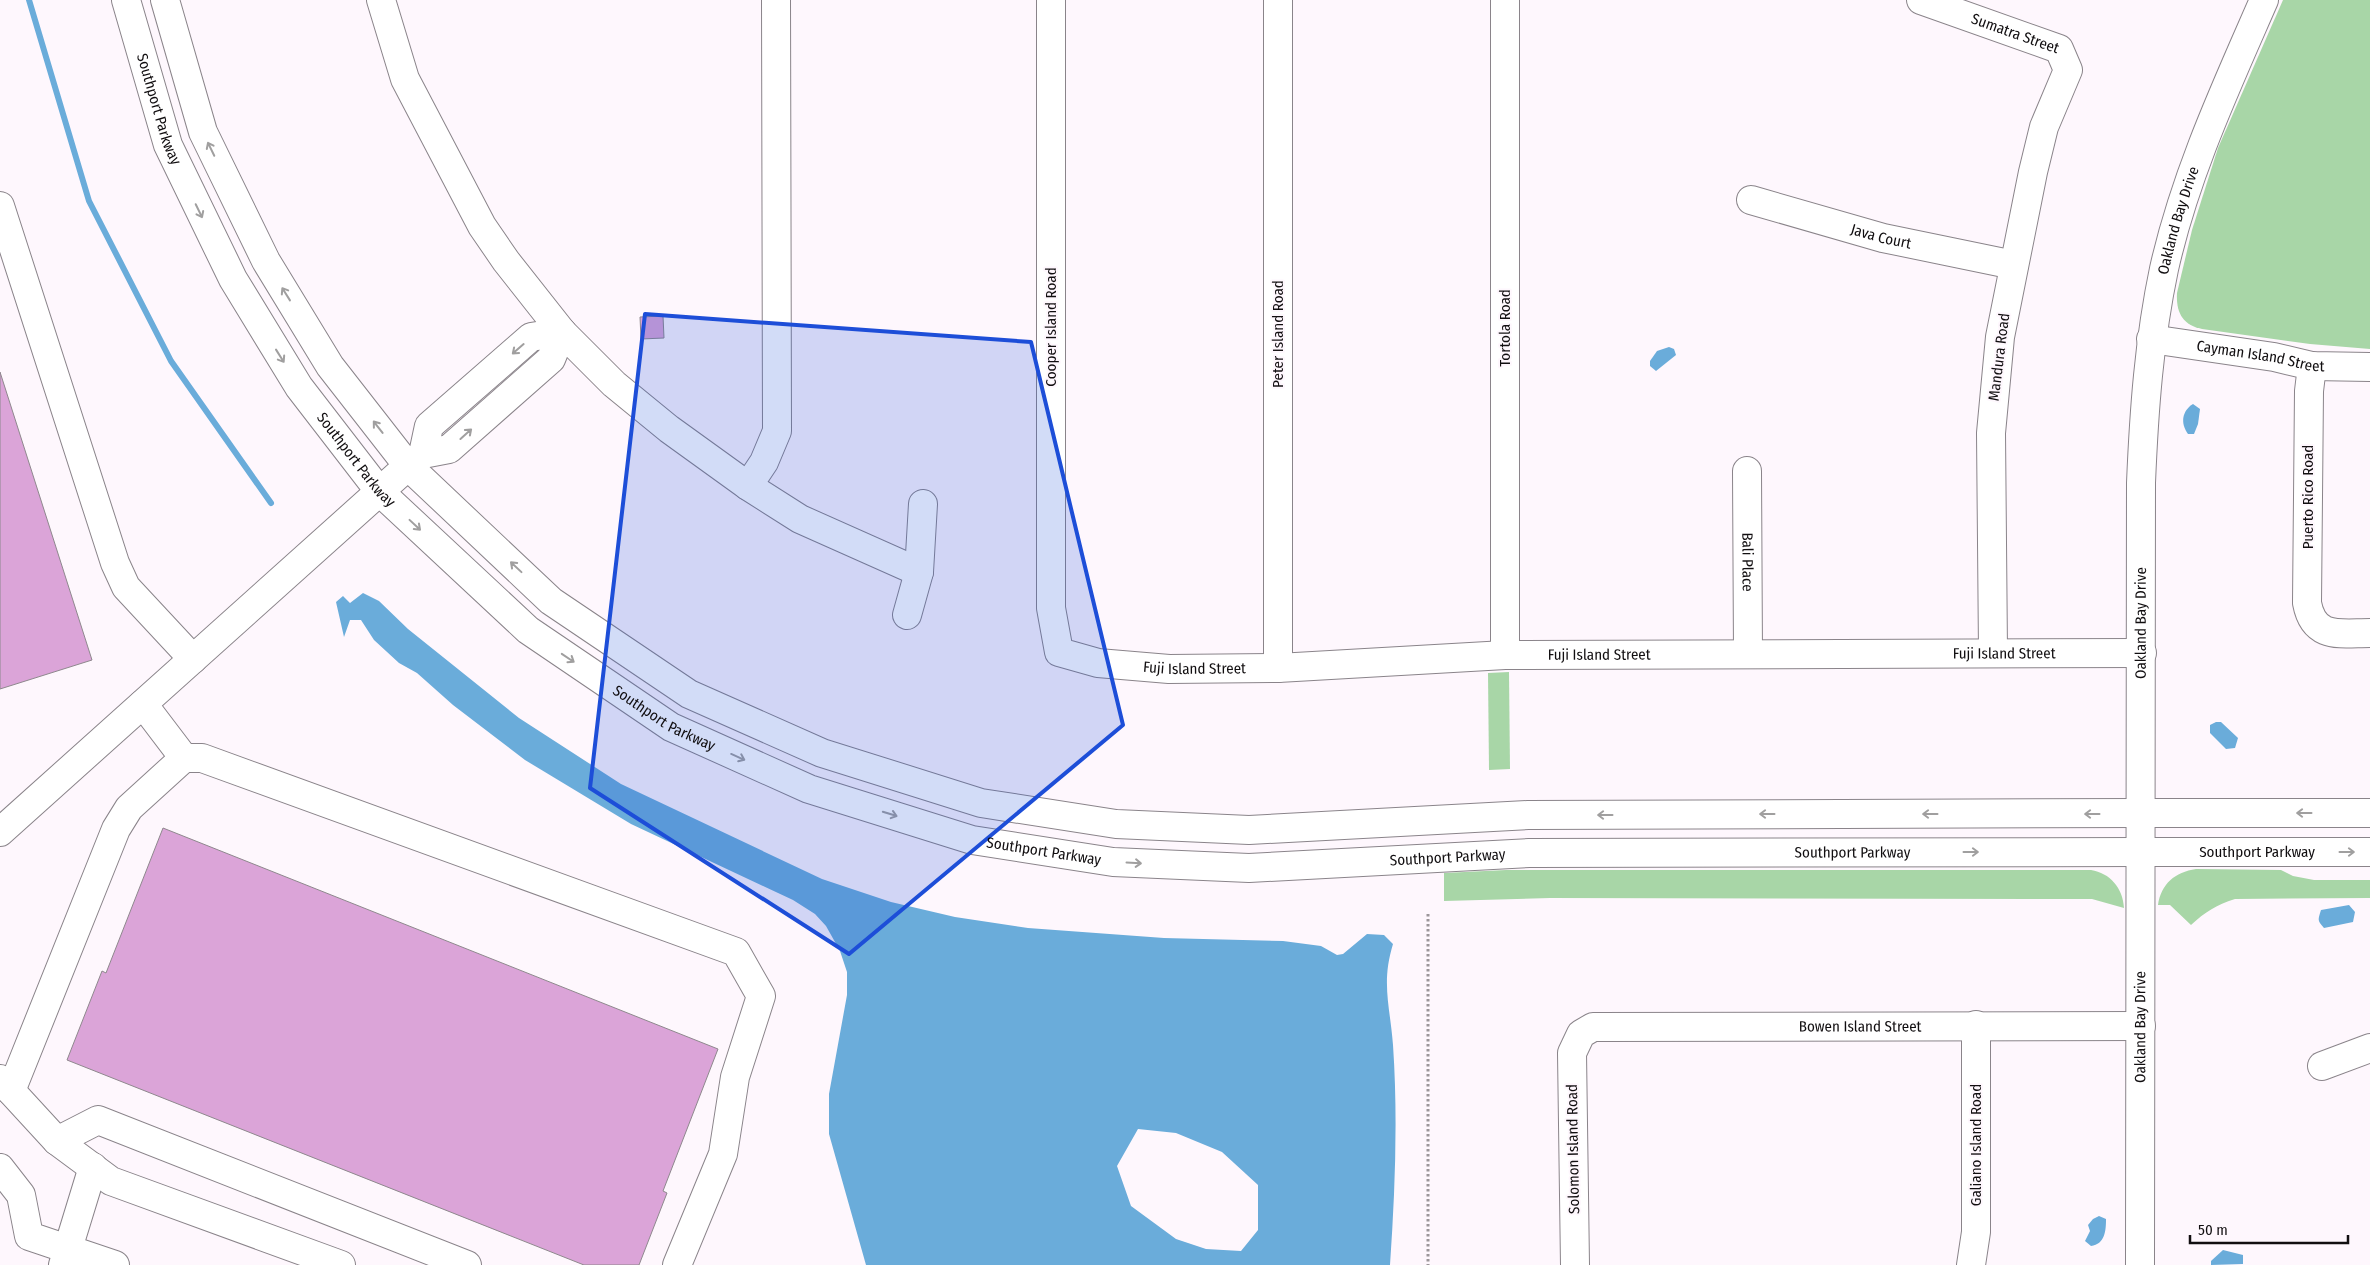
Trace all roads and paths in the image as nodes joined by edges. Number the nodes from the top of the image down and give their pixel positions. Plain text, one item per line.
1 (126, 0) edge
2 (165, 0) edge
3 (381, 0) edge
4 (776, 0) edge
5 (1051, 0) edge
6 (1278, 0) edge
7 (1505, 0) edge
8 (1921, 0) edge
9 (2264, 0) edge
10 (2068, 70) joint
11 (1751, 200) dead end
12 (0, 206) edge
13 (2014, 265) junction
14 (562, 332) junction
15 (2151, 339) junction
16 (2312, 366) junction
17 (2370, 367) edge
18 (415, 460) junction
19 (1746, 471) dead end
20 (748, 486) junction
21 (380, 492) junction
22 (923, 504) dead end
23 (919, 572) junction
24 (906, 615) dead end
25 (2370, 633) edge
26 (1059, 652) joint
27 (1993, 652) junction
28 (1748, 653) junction
29 (2142, 653) junction
30 (1505, 655) junction
31 (193, 659) junction
32 (1278, 668) junction
33 (143, 704) junction
34 (184, 758) junction
35 (2141, 813) junction
36 (2370, 813) edge
37 (0, 832) edge
38 (2141, 852) junction
39 (2370, 852) edge
40 (1428, 914) dead end
41 (1976, 1025) junction
42 (2141, 1026) junction
43 (1581, 1034) joint
44 (2370, 1048) edge
45 (2322, 1066) dead end
46 (5, 1085) edge
47 (57, 1141) junction
48 (93, 1167) junction
49 (0, 1168) edge
50 (66, 1257) edge
51 (115, 1265) edge
52 (341, 1265) edge
53 (467, 1265) edge
54 (677, 1265) edge
55 (1428, 1265) edge
56 (1574, 1265) edge
57 (1971, 1265) edge
58 (2140, 1265) edge

1 -> 21 street, Southport Parkway
18 -> 2 street
3 - 14 street
4 - 20 street
5 - 26 street, Cooper Island Road
6 - 32 street, Peter Island Road
7 - 30 street, Tortola Road
8 - 10 street, Sumatra Street
9 - 15 street, Oakland Bay Drive
10 - 13 street, Mandura Road
11 - 13 street, Java Court
12 - 31 street
13 - 27 street, Mandura Road
14 - 18 street
14 - 20 street
15 - 16 street, Cayman Island Street
15 - 29 street, Oakland Bay Drive
16 - 17 street, Cayman Island Street
16 - 25 street, Puerto Rico Road
18 - 21 street
35 -> 18 street
19 - 28 street, Bali Place
20 - 23 street
21 - 31 street
21 -> 38 street, Southport Parkway
22 - 23 street
23 - 24 street
26 - 32 street, Fuji Island Street
27 - 28 street, Fuji Island Street
27 - 29 street, Fuji Island Street
28 - 30 street, Fuji Island Street
29 - 35 street, Oakland Bay Drive
30 - 32 street, Fuji Island Street
31 - 33 street
33 - 34 street
33 - 37 street
34 - 46 street
34 - 54 street
36 -> 35 street
35 - 38 street, Oakland Bay Drive
38 -> 39 street, Southport Parkway
38 - 42 street, Oakland Bay Drive
40 - 55 path
41 - 42 street, Bowen Island Street
41 - 43 street, Bowen Island Street
41 - 57 street, Galiano Island Road
42 - 58 street, Oakland Bay Drive
43 - 56 street, Solomon Island Road
44 - 45 street
46 - 47 street
47 - 48 street
47 - 53 street
48 - 50 street
48 - 52 street
49 - 50 street
50 - 51 street

